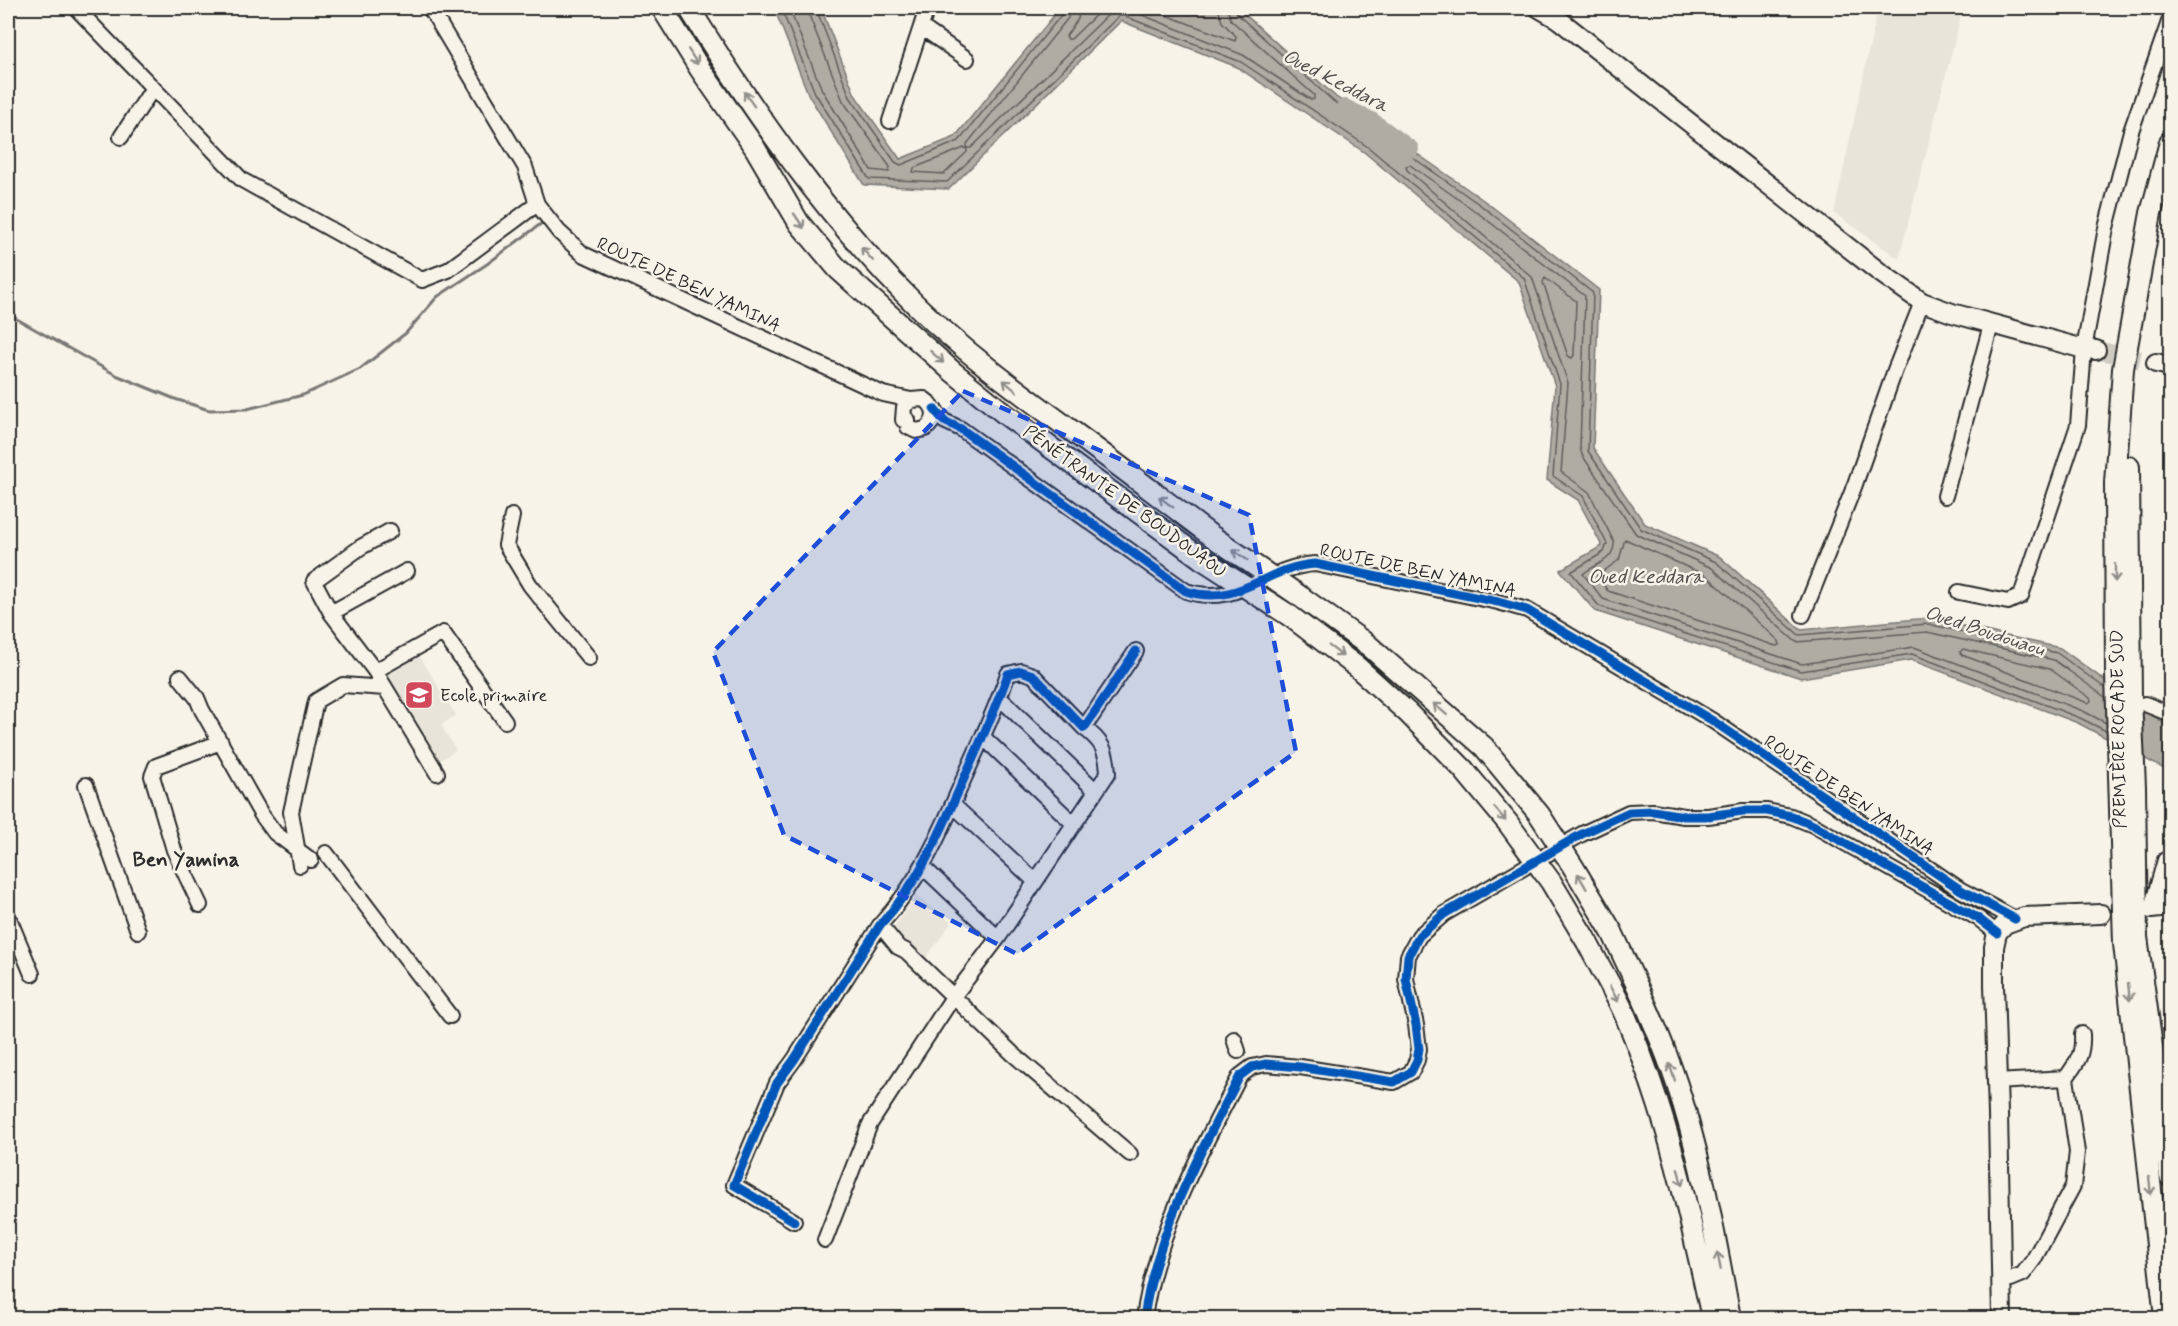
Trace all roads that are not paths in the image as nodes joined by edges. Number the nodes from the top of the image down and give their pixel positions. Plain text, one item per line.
1 (76, 8) edge
2 (430, 8) edge
3 (662, 8) edge
4 (689, 8) edge
5 (927, 8) edge
6 (1539, 8) edge
7 (2170, 19) edge
8 (921, 27) junction
9 (967, 59) dead end
10 (153, 88) junction
11 (890, 121) dead end
12 (121, 137) dead end
13 (2170, 142) edge
14 (2170, 192) edge
15 (537, 204) junction
16 (1922, 302) junction
17 (1991, 325) junction
18 (2090, 349) junction
19 (883, 394) junction
20 (910, 400) junction
21 (934, 410) junction
22 (902, 415) junction
23 (929, 427) junction
24 (961, 429) junction
25 (1945, 496) dead end
26 (512, 516) dead end
27 (390, 531) dead end
28 (407, 571) dead end
29 (1959, 592) dead end
30 (331, 613) junction
31 (1803, 615) dead end
32 (1136, 651) dead end
33 (589, 658) dead end
34 (375, 671) junction
35 (2123, 676) junction
36 (180, 677) dead end
37 (385, 688) junction
38 (1000, 698) junction
39 (2145, 704) dead end
40 (2170, 714) edge
41 (505, 721) dead end
42 (1084, 728) junction
43 (983, 737) junction
44 (221, 742) junction
45 (437, 773) dead end
46 (86, 785) dead end
47 (2127, 787) junction
48 (1096, 791) junction
49 (953, 805) junction
50 (1074, 824) junction
51 (296, 848) junction
52 (326, 853) dead end
53 (2170, 859) edge
54 (305, 863) dead end
55 (922, 866) junction
56 (1035, 881) junction
57 (200, 906) dead end
58 (2170, 907) edge
59 (2151, 909) joint
60 (2101, 914) dead end
61 (8, 916) edge
62 (2014, 919) junction
63 (880, 925) junction
64 (138, 931) dead end
65 (1997, 933) junction
66 (998, 938) junction
67 (32, 974) dead end
68 (953, 997) junction
69 (450, 1016) dead end
70 (2082, 1034) dead end
71 (2066, 1078) junction
72 (1996, 1082) junction
73 (2157, 1087) junction
74 (2170, 1133) edge
75 (1130, 1154) dead end
76 (2170, 1176) edge
77 (794, 1221) dead end
78 (825, 1240) dead end
79 (2001, 1278) junction
80 (1144, 1318) edge
81 (1712, 1318) edge
82 (1730, 1318) edge
83 (2002, 1318) edge
84 (2165, 1318) edge

1 - 10 street
2 - 15 street, ROUTE DE BEN YAMINA
3 -> 81 highway, PÉNÉTRANTE DE BOUDOUAOU, bridge
82 -> 4 highway, PÉNÉTRANTE DE BOUDOUAOU, bridge
5 - 8 street
6 - 16 main road
7 - 18 street
8 - 9 street
8 - 11 street
10 - 12 street
10 - 15 street
13 -> 35 highway, PREMIÈRE ROCADE SUD
14 - 35 highway, PREMIÈRE ROCADE SUD
15 - 19 street, ROUTE DE BEN YAMINA
16 - 17 main road
16 - 31 street
17 - 18 main road
17 - 25 street
18 - 29 street
19 - 20 street, ROUTE DE BEN YAMINA
19 - 22 street, ROUTE DE BEN YAMINA
20 - 21 street
20 - 22 street
21 - 23 street
21 - 24 street, ROUTE DE BEN YAMINA
22 - 23 street
23 - 24 street
24 - 62 street, ROUTE DE BEN YAMINA
26 - 33 street
27 - 30 street
28 - 30 street
30 - 34 street
32 - 42 street
34 - 37 street
34 - 41 street
35 - 47 highway, PREMIÈRE ROCADE SUD
36 - 44 street
37 - 45 street
37 - 51 street
38 - 42 street
38 - 43 street
38 - 48 street
39 - 40 street
42 - 48 street
43 - 49 street
43 - 50 street
44 - 51 street
44 - 57 street
46 - 64 street
47 - 73 highway, PREMIÈRE ROCADE SUD
47 -> 84 highway, PREMIÈRE ROCADE SUD
48 - 50 street
49 - 55 street
49 - 56 street
50 - 56 street
51 - 54 street
52 - 69 street
53 - 59 street
55 - 63 street
55 - 66 street
56 - 66 street
58 - 59 main road
60 - 62 main road
61 - 67 street
62 - 65 main road
63 - 68 street
63 - 77 street
65 - 72 main road
65 - 80 street
66 - 68 street
68 - 75 street
68 - 78 street
70 - 71 street
71 - 72 street
71 - 79 street
72 - 79 main road
73 - 74 highway
73 - 76 highway, PREMIÈRE ROCADE SUD
79 - 83 main road

